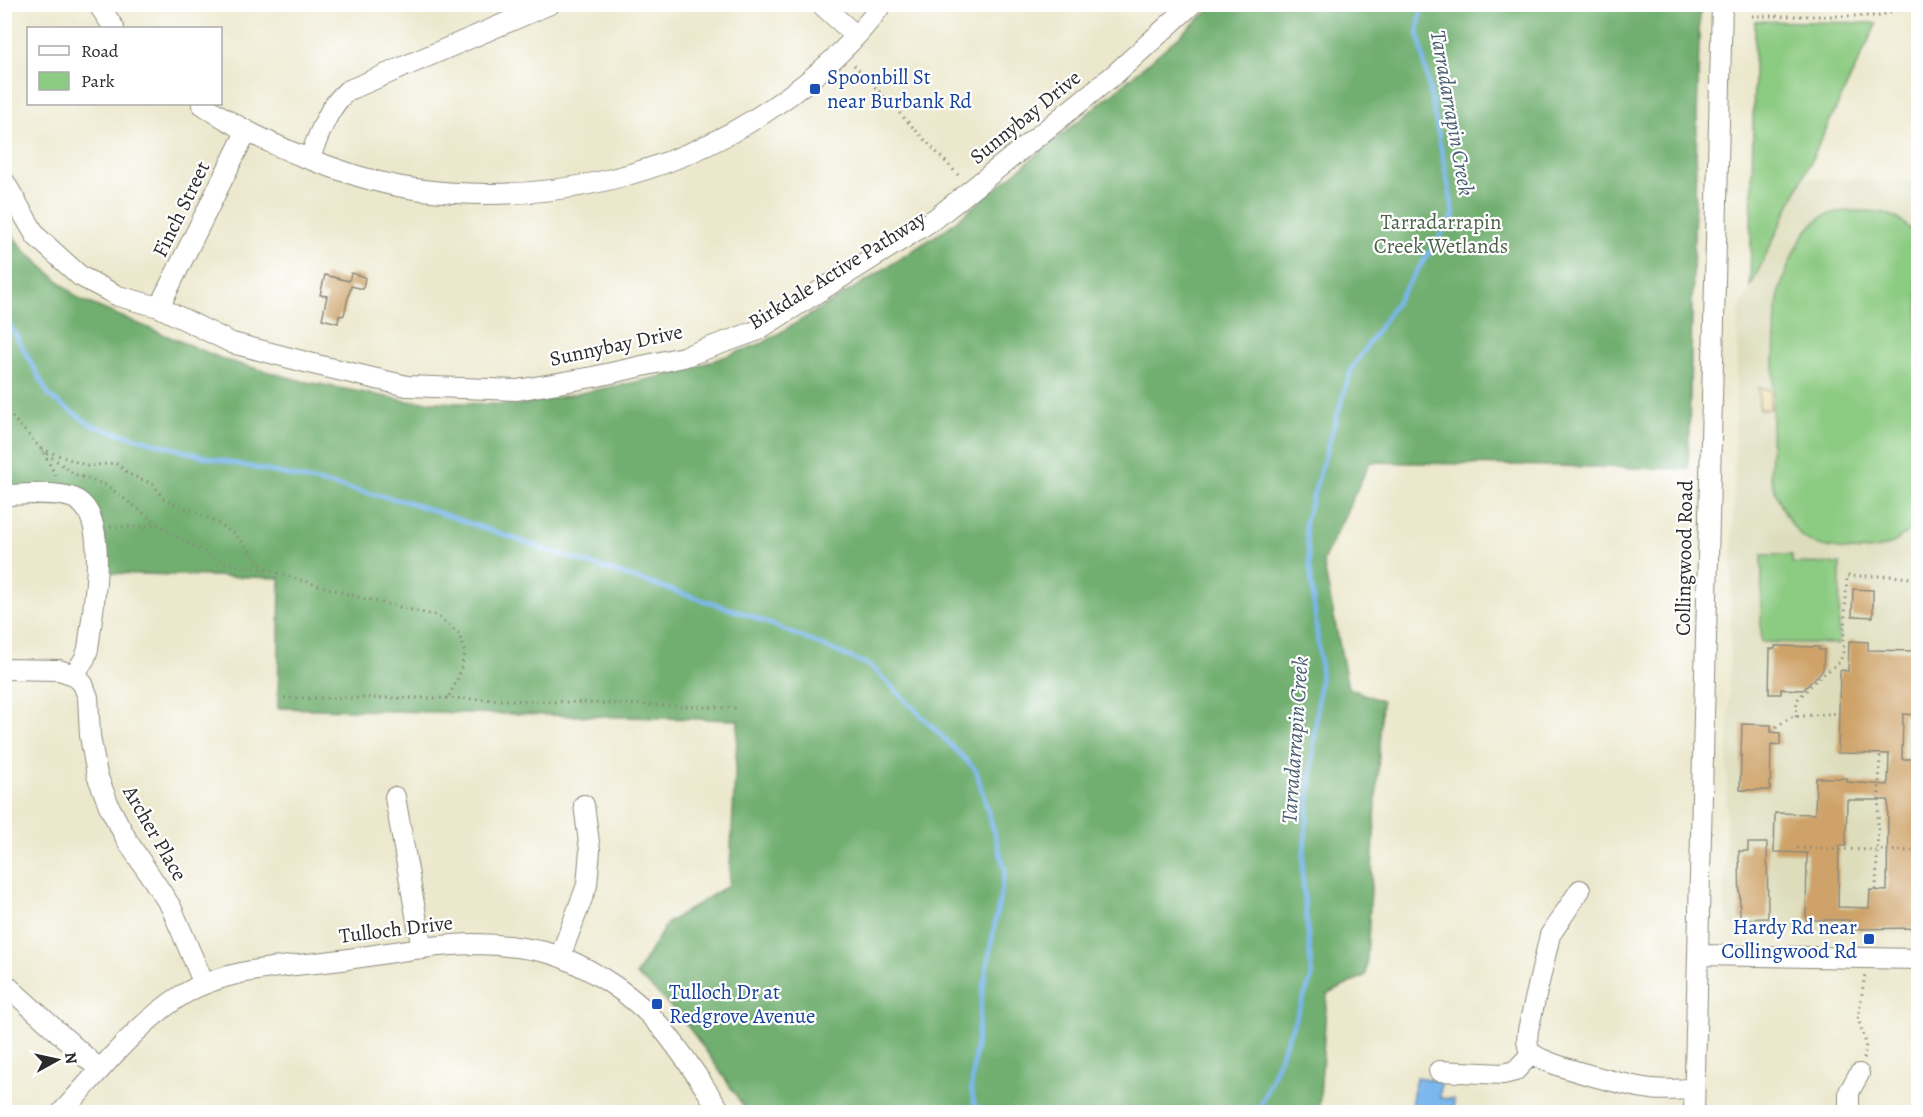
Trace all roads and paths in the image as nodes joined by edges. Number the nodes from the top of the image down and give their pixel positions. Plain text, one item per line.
1 (98, 4) edge
2 (550, 4) edge
3 (821, 4) edge
4 (882, 4) edge
5 (1192, 4) edge
6 (1722, 4) edge
7 (1918, 11) edge
8 (1752, 16) dead end
9 (113, 27) edge
10 (856, 36) junction
11 (854, 65) dead end
12 (204, 105) edge
13 (246, 132) junction
14 (309, 159) junction
15 (4, 181) edge
16 (971, 191) junction
17 (159, 307) junction
18 (4, 408) edge
19 (42, 450) junction
20 (4, 495) edge
21 (67, 495) junction
22 (94, 523) junction
23 (159, 524) junction
24 (267, 570) junction
25 (1918, 579) edge
26 (4, 669) edge
27 (74, 675) junction
28 (284, 698) dead end
29 (448, 698) junction
30 (737, 708) dead end
31 (1839, 713) dead end
32 (1796, 717) junction
33 (1771, 730) dead end
34 (1880, 754) dead end
35 (395, 797) dead end
36 (584, 805) dead end
37 (1797, 848) dead end
38 (1877, 850) junction
39 (1918, 851) edge
40 (1580, 890) dead end
41 (1876, 890) dead end
42 (422, 949) junction
43 (1699, 954) junction
44 (560, 957) junction
45 (1868, 957) junction
46 (1918, 959) edge
47 (4, 982) edge
48 (204, 984) junction
49 (1532, 1053) junction
50 (100, 1070) junction
51 (1439, 1071) dead end
52 (1859, 1074) joint
53 (1694, 1089) junction
54 (62, 1113) edge
55 (721, 1113) edge
56 (1694, 1113) edge
57 (1849, 1113) edge

1 - 9 street
2 - 14 street
3 - 10 street
4 - 10 street
5 - 16 street, Sunnybay Drive
6 - 43 street, Collingwood Road
7 - 8 path
10 - 14 street
11 - 16 path
12 - 13 street
13 - 14 street
13 - 17 street, Finch Street
15 - 17 street, Sunnybay Drive
16 - 17 street, Sunnybay Drive
18 - 19 path
19 - 21 path
19 - 23 path
19 - 24 path
20 - 21 street
21 - 22 street
22 - 23 path
22 - 27 street
23 - 24 path
24 - 29 path
25 - 32 path
26 - 27 street
27 - 48 street, Archer Place
28 - 29 path
29 - 30 path
31 - 32 path
32 - 33 path
34 - 38 path
35 - 42 street
36 - 44 street
37 - 38 path
38 - 39 path
38 - 41 path
40 - 49 street
42 - 44 street, Tulloch Drive
42 - 48 street, Tulloch Drive
43 - 45 street
43 - 53 street, Collingwood Road
44 - 55 street, Tulloch Drive
45 - 46 street
45 - 52 path
47 - 50 street
48 - 50 street, Tulloch Drive
49 - 51 street
49 - 53 street
50 - 54 street, Tulloch Drive
52 - 57 street
53 - 56 street, Collingwood Road

